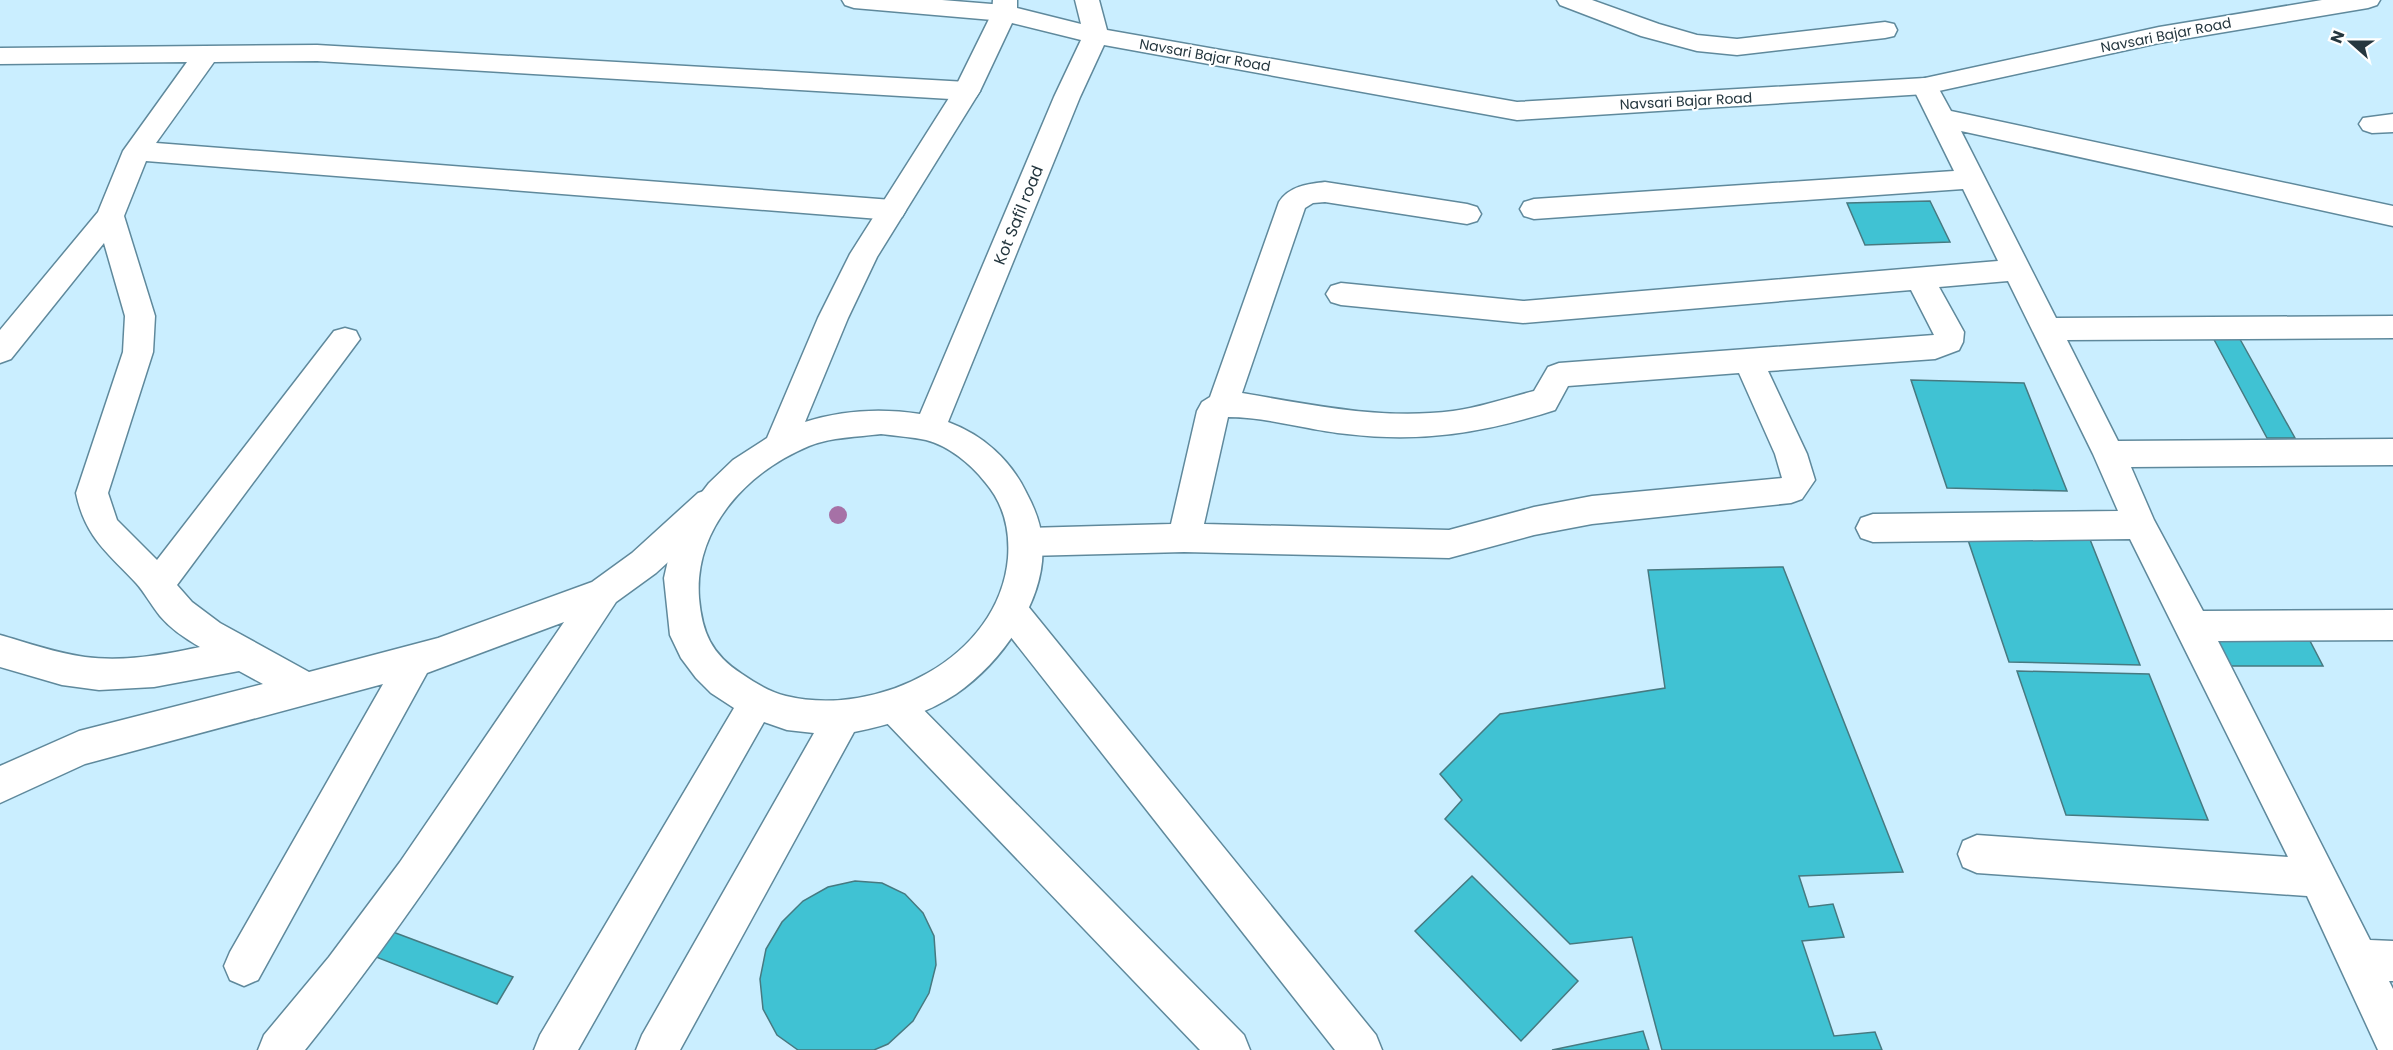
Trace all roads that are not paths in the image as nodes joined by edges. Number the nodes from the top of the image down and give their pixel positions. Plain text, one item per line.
1 (854, 0) edge
2 (1569, 0) edge
3 (2368, 0) edge
4 (1092, 2) edge
5 (1005, 7) edge
6 (1885, 30) dead end
7 (1096, 36) junction
8 (206, 55) junction
9 (0, 56) edge
10 (1925, 86) junction
11 (967, 91) junction
12 (1941, 118) junction
13 (136, 151) junction
14 (1972, 179) junction
15 (1534, 209) dead end
16 (892, 210) junction
17 (1467, 214) dead end
18 (110, 216) junction
19 (2393, 216) edge
20 (2016, 270) junction
21 (1918, 278) junction
22 (1341, 294) dead end
23 (2393, 327) edge
24 (2046, 329) junction
25 (345, 339) dead end
26 (0, 351) edge
27 (1749, 362) junction
28 (1223, 405) junction
29 (930, 429) junction
30 (779, 446) junction
31 (2393, 452) edge
32 (2109, 454) junction
33 (710, 503) junction
34 (2140, 525) junction
35 (1873, 528) dead end
36 (1184, 538) junction
37 (1027, 542) junction
38 (157, 586) junction
39 (604, 592) junction
40 (1011, 612) junction
41 (2393, 625) edge
42 (2193, 626) junction
43 (0, 651) edge
44 (245, 654) junction
45 (415, 661) junction
46 (307, 690) junction
47 (756, 703) junction
48 (895, 706) junction
49 (843, 717) junction
50 (0, 785) edge
51 (1977, 854) dead end
52 (2318, 878) junction
53 (2376, 960) edge
54 (244, 966) dead end
55 (2393, 1035) edge
56 (279, 1050) edge
57 (555, 1050) edge
58 (657, 1050) edge
59 (1229, 1050) edge
60 (1361, 1050) edge

1 - 5 street, Navsari Bajar Road
2 - 6 street
3 - 10 street, Navsari Bajar Road
4 - 7 street
5 - 7 street, Navsari Bajar Road
5 - 11 street
7 - 10 street, Navsari Bajar Road
7 - 29 street, Kot Safil road
8 - 9 street
8 - 11 street
8 - 13 street
10 - 12 street
11 - 16 street
12 - 14 street
12 - 19 street
13 - 16 street
13 - 18 street
14 - 15 street
14 - 20 street
16 - 30 street
17 - 28 street
18 - 26 street
18 - 38 street
20 - 21 street
20 - 24 street
21 - 22 street
21 - 27 street
23 - 24 street
24 - 32 street
25 - 38 street
27 - 28 street
27 - 36 street
28 - 36 street
29 - 30 street
29 - 37 street
30 - 33 street
31 - 32 street
32 - 34 street
33 - 39 street
33 - 47 street
34 - 35 street
34 - 42 street
36 - 37 street
37 - 40 street
38 - 44 street
39 - 45 street
39 - 56 street
40 - 48 street
40 - 60 street
41 - 42 street
42 - 52 street
43 - 44 street
44 - 46 street
45 - 46 street
45 - 54 street
46 - 50 street
47 - 49 street
47 - 57 street
48 - 49 street
48 - 59 street
49 - 58 street
51 - 52 street
52 - 53 street
53 - 55 street

